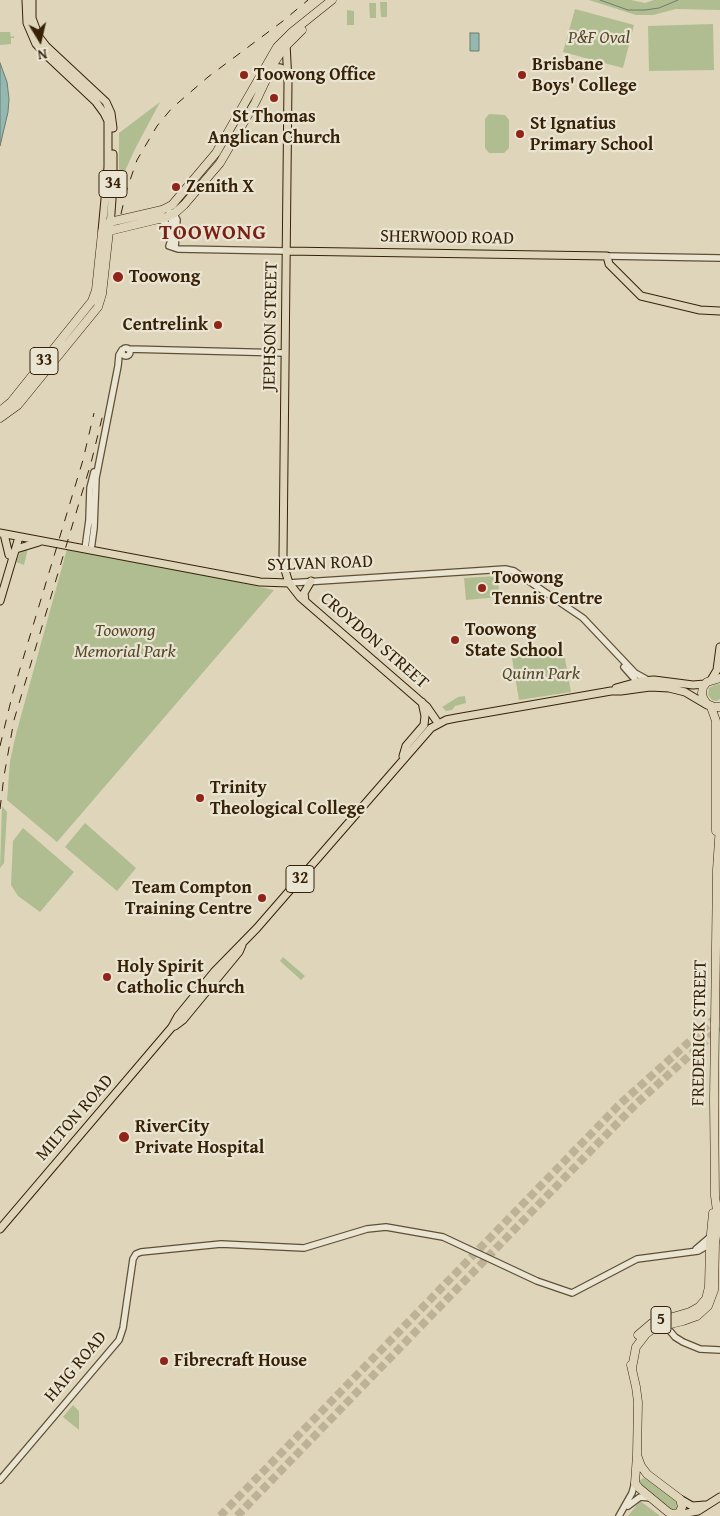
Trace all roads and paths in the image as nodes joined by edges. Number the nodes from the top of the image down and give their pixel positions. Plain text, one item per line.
1 (26, 0) edge
2 (32, 0) edge
3 (332, 0) edge
4 (286, 42) junction
5 (272, 67) junction
6 (288, 73) junction
7 (98, 99) junction
8 (170, 211) junction
9 (159, 219) junction
10 (106, 225) junction
11 (172, 237) junction
12 (172, 247) junction
13 (286, 251) junction
14 (607, 256) junction
15 (720, 258) edge
16 (720, 311) edge
17 (81, 323) junction
18 (285, 353) junction
19 (0, 411) edge
20 (0, 418) edge
21 (2, 534) edge
22 (17, 536) junction
23 (40, 541) junction
24 (16, 549) junction
25 (88, 550) junction
26 (10, 555) junction
27 (311, 581) junction
28 (289, 583) junction
29 (0, 588) edge
30 (0, 601) edge
31 (305, 602) junction
32 (720, 647) edge
33 (615, 653) junction
34 (720, 678) edge
35 (648, 680) junction
36 (708, 682) junction
37 (639, 685) junction
38 (422, 702) junction
39 (710, 706) junction
40 (720, 708) edge
41 (438, 723) junction
42 (719, 742) edge
43 (402, 760) junction
44 (717, 815) junction
45 (720, 825) edge
46 (717, 870) junction
47 (715, 1196) junction
48 (717, 1218) edge
49 (0, 1229) edge
50 (713, 1240) junction
51 (700, 1251) junction
52 (690, 1252) junction
53 (709, 1254) junction
54 (665, 1325) junction
55 (720, 1350) edge
56 (632, 1368) junction
57 (637, 1455) junction
58 (648, 1476) junction
59 (0, 1480) edge
60 (635, 1482) junction
61 (720, 1497) edge
62 (652, 1498) junction
63 (680, 1499) junction
64 (709, 1504) junction
65 (624, 1509) junction
66 (664, 1512) edge
67 (679, 1514) edge
68 (618, 1516) edge

1 - 7 main road, 34
2 - 7 main road, 34
3 - 4 highway
4 - 5 highway
4 - 6 main road, JEPHSON STREET
4 - 8 highway
5 - 6 main road
5 - 8 highway
6 - 13 main road, JEPHSON STREET
7 - 10 main road, 34
8 - 9 highway
8 - 10 highway
8 - 11 street
8 - 12 street
9 - 10 highway
9 - 11 street
10 - 17 highway, 33
11 - 12 street
12 - 13 street, SHERWOOD ROAD
13 - 14 main road, SHERWOOD ROAD
13 - 18 main road, JEPHSON STREET
14 - 15 street, SHERWOOD ROAD
14 - 16 main road
17 - 19 highway, 33
17 - 20 highway, 33
18 - 25 street
18 - 28 main road, JEPHSON STREET
21 - 22 main road, SYLVAN ROAD
21 - 26 main road
22 - 23 main road, SYLVAN ROAD
22 - 24 main road
22 - 26 main road
23 - 24 main road
23 - 25 main road, SYLVAN ROAD
24 - 30 main road
25 - 28 main road, SYLVAN ROAD
26 - 29 main road
27 - 28 street, SYLVAN ROAD
27 - 31 main road
27 - 33 street, SYLVAN ROAD
28 - 31 main road, CROYDON STREET
31 - 38 main road, CROYDON STREET
32 - 36 main road
33 - 35 street, SYLVAN ROAD
33 - 37 street, SYLVAN ROAD
34 - 36 highway
35 - 36 main road, MILTON ROAD / 32
35 - 37 main road, MILTON ROAD / 32
36 - 39 highway, FREDERICK STREET
37 - 39 main road, MILTON ROAD / 32
37 - 41 main road, MILTON ROAD / 32
38 - 41 main road, CROYDON STREET
38 - 43 main road
39 - 40 highway
39 - 44 highway, FREDERICK STREET
40 - 42 highway, 5
41 - 43 main road, MILTON ROAD / 32
42 - 44 highway, 5
43 - 49 main road, MILTON ROAD / 32
44 - 46 highway, FREDERICK STREET / 5
45 - 46 highway, FREDERICK STREET / 5
46 - 47 highway, FREDERICK STREET / 5
47 - 48 highway, FREDERICK STREET / 5
47 - 48 highway, FREDERICK STREET / 5
48 - 50 highway, FREDERICK STREET / 5
50 - 51 street
50 - 52 street
50 - 53 highway, 5
50 - 54 highway, 5
51 - 52 street
51 - 53 street
52 - 59 street, HAIG ROAD
53 - 56 highway, 5
54 - 55 street
54 - 56 highway, 5
56 - 57 highway, 5
57 - 58 highway, 5
57 - 60 highway, 5
58 - 60 highway
58 - 63 highway, 5
60 - 62 highway
60 - 65 street
61 - 64 main road
62 - 65 street
62 - 66 highway
63 - 64 main road
63 - 67 highway
64 - 67 main road
65 - 68 street
66 - 67 highway

